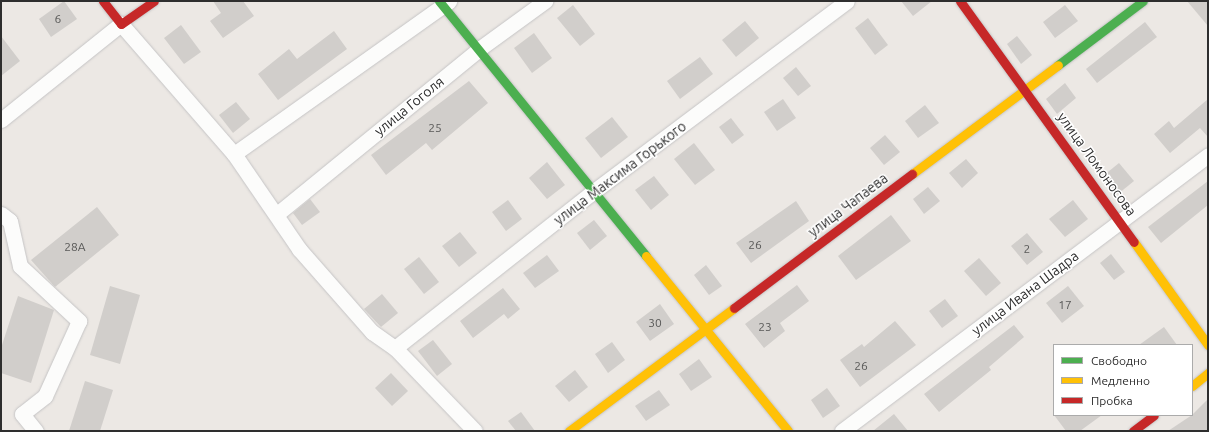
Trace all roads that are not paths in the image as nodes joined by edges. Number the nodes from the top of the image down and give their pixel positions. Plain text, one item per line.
1 (103, 1) edge
2 (154, 1) edge
3 (545, 1) edge
4 (847, 1) edge
5 (960, 1) edge
6 (1143, 1) edge
7 (444, 3) edge
8 (121, 24) junction
9 (479, 49) junction
10 (1025, 90) junction
11 (1, 120) edge
12 (234, 154) junction
13 (1208, 155) edge
14 (594, 191) junction
15 (1, 214) edge
16 (277, 214) junction
17 (1121, 220) junction
18 (705, 329) junction
19 (1208, 345) edge
20 (395, 348) junction
21 (1208, 373) edge
22 (1193, 385) edge
23 (1153, 416) edge
24 (36, 431) edge
25 (475, 431) edge
26 (570, 431) edge
27 (788, 431) edge
28 (842, 431) edge
29 (1133, 431) edge

1 - 8 street
2 - 8 street
3 - 9 street, улица Гоголя
4 - 14 street, улица Максима Горького
5 - 10 street, улица Ломоносова
6 - 10 street, улица Чапаева
7 - 9 street
7 - 12 street
8 - 11 street
8 - 12 street
9 - 14 street
9 - 16 street, улица Гоголя
10 - 17 street, улица Ломоносова
10 - 18 street, улица Чапаева
12 - 16 street
13 - 17 street, улица Ивана Шадра
14 - 18 street
14 - 20 street, улица Максима Горького
15 - 24 street
16 - 20 street
17 - 19 street, улица Ломоносова
17 - 28 street, улица Ивана Шадра
18 - 26 street, улица Чапаева
18 - 27 street
20 - 25 street
21 - 22 street
23 - 29 street

